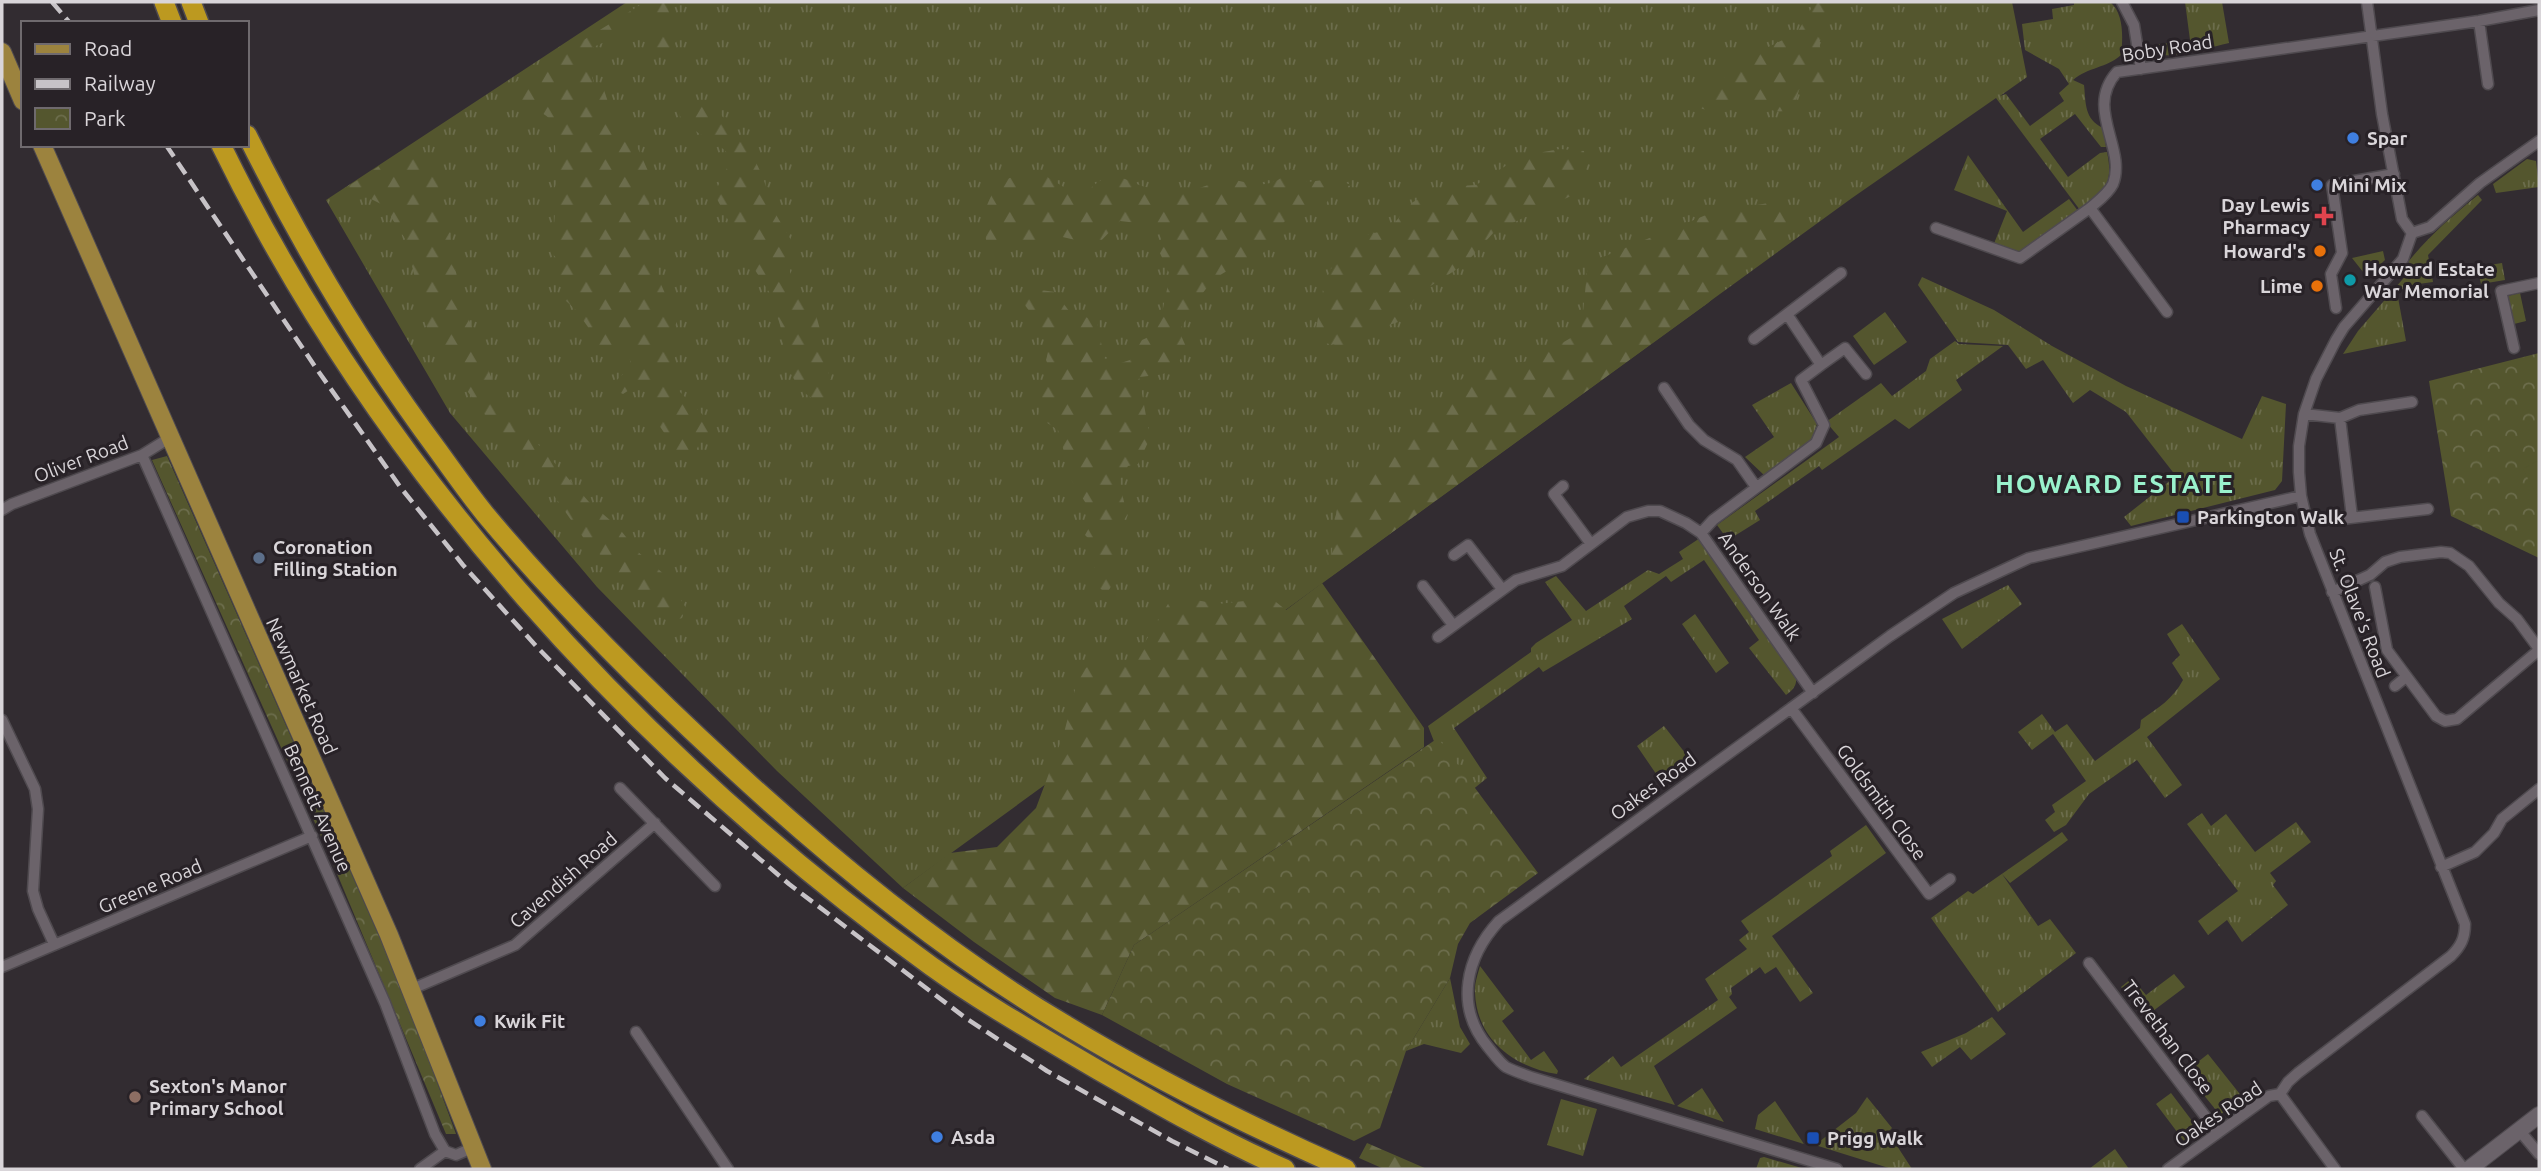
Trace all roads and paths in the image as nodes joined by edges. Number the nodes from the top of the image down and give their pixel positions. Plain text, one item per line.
1 (164, 2) edge
2 (191, 2) edge
3 (2122, 2) edge
4 (2367, 2) edge
5 (2539, 10) edge
6 (171, 21) edge
7 (198, 21) edge
8 (2479, 22) junction
9 (2372, 36) junction
10 (2, 52) edge
11 (2141, 69) junction
12 (2488, 84) dead end
13 (21, 96) edge
14 (248, 137) edge
15 (2537, 146) edge
16 (43, 147) edge
17 (221, 147) edge
18 (2394, 174) junction
19 (2090, 208) junction
20 (1936, 228) dead end
21 (2412, 233) junction
22 (1841, 273) dead end
23 (2539, 283) edge
24 (2336, 308) dead end
25 (2167, 312) dead end
26 (1787, 314) junction
27 (1754, 339) dead end
28 (2514, 348) dead end
29 (1821, 365) junction
30 (1866, 374) dead end
31 (1664, 388) dead end
32 (2412, 402) dead end
33 (2304, 414) junction
34 (2340, 418) junction
35 (171, 437) junction
36 (142, 455) junction
37 (1563, 486) dead end
38 (1756, 487) junction
39 (2301, 496) junction
40 (2428, 509) dead end
41 (2, 510) edge
42 (2352, 517) junction
43 (2333, 520) dead end
44 (1701, 533) junction
45 (1591, 544) junction
46 (1454, 555) dead end
47 (1423, 586) dead end
48 (2375, 587) dead end
49 (1502, 589) junction
50 (2332, 592) junction
51 (1453, 625) junction
52 (1438, 637) dead end
53 (2539, 650) edge
54 (2406, 677) junction
55 (2395, 686) dead end
56 (1813, 693) junction
57 (1791, 708) junction
58 (2, 720) edge
59 (14, 746) junction
60 (2, 752) edge
61 (620, 788) dead end
62 (2539, 789) edge
63 (655, 823) junction
64 (312, 836) junction
65 (2441, 867) junction
66 (1950, 878) dead end
67 (715, 886) dead end
68 (54, 944) junction
69 (2089, 963) dead end
70 (2, 967) edge
71 (412, 989) junction
72 (636, 1032) dead end
73 (2280, 1094) junction
74 (2539, 1115) edge
75 (2422, 1116) dead end
76 (2519, 1130) junction
77 (2218, 1133) junction
78 (472, 1148) junction
79 (445, 1151) junction
80 (2539, 1154) edge
81 (420, 1169) edge
82 (482, 1169) edge
83 (728, 1169) edge
84 (1285, 1169) edge
85 (1346, 1169) edge
86 (1838, 1169) edge
87 (2168, 1169) edge
88 (2335, 1169) edge
89 (2467, 1169) edge

1 - 6 highway
2 - 7 highway
3 - 11 street
4 - 9 street
5 - 8 street, Boby Road
8 - 9 street, Boby Road
8 - 12 street
9 - 11 street, Boby Road
9 - 18 street
10 - 13 main road
11 - 19 street, Boby Road
14 - 85 highway
15 - 21 street
16 - 35 main road, Newmarket Road
17 - 84 highway
18 - 21 street
18 - 24 street
19 - 20 street, Boby Road
19 - 25 street
21 - 33 street, St. Olave's Road
22 - 26 street
23 - 28 street
26 - 27 street
26 - 29 street
29 - 30 street
29 - 38 street
31 - 38 street
32 - 34 street
33 - 34 street
33 - 39 street, St. Olave's Road
34 - 42 street
35 - 36 street, Oliver Road
35 - 71 main road, Newmarket Road
36 - 41 street, Oliver Road
36 - 64 street, Bennett Avenue
37 - 45 street
38 - 44 street
39 - 50 street, St. Olave's Road
39 - 56 street, Oakes Road
40 - 42 street
42 - 43 street
44 - 45 street, Anderson Walk
44 - 56 street, Anderson Walk
45 - 49 street, Anderson Walk
46 - 49 street
47 - 51 street
48 - 54 street
49 - 51 street, Anderson Walk
50 - 53 street
50 - 65 street, St. Olave's Road
51 - 52 street, Anderson Walk
53 - 54 street
54 - 55 street
56 - 57 street, Oakes Road
57 - 66 street, Goldsmith Close
57 - 86 street, Oakes Road
58 - 59 street
59 - 60 street
59 - 68 street
61 - 63 street
62 - 65 street
63 - 67 street
63 - 71 street, Cavendish Road
64 - 68 street, Greene Road
64 - 79 street, Bennett Avenue
65 - 73 street, St. Olave's Road
68 - 70 street, Greene Road
69 - 77 street, Trevethan Close
71 - 78 main road, Newmarket Road
72 - 83 street
73 - 77 street, Oakes Road
73 - 88 street, Oakes Road
74 - 76 street
75 - 89 street
76 - 80 street
76 - 89 street
77 - 87 street, Oakes Road
78 - 79 street
78 - 82 main road, Newmarket Road
79 - 81 street

